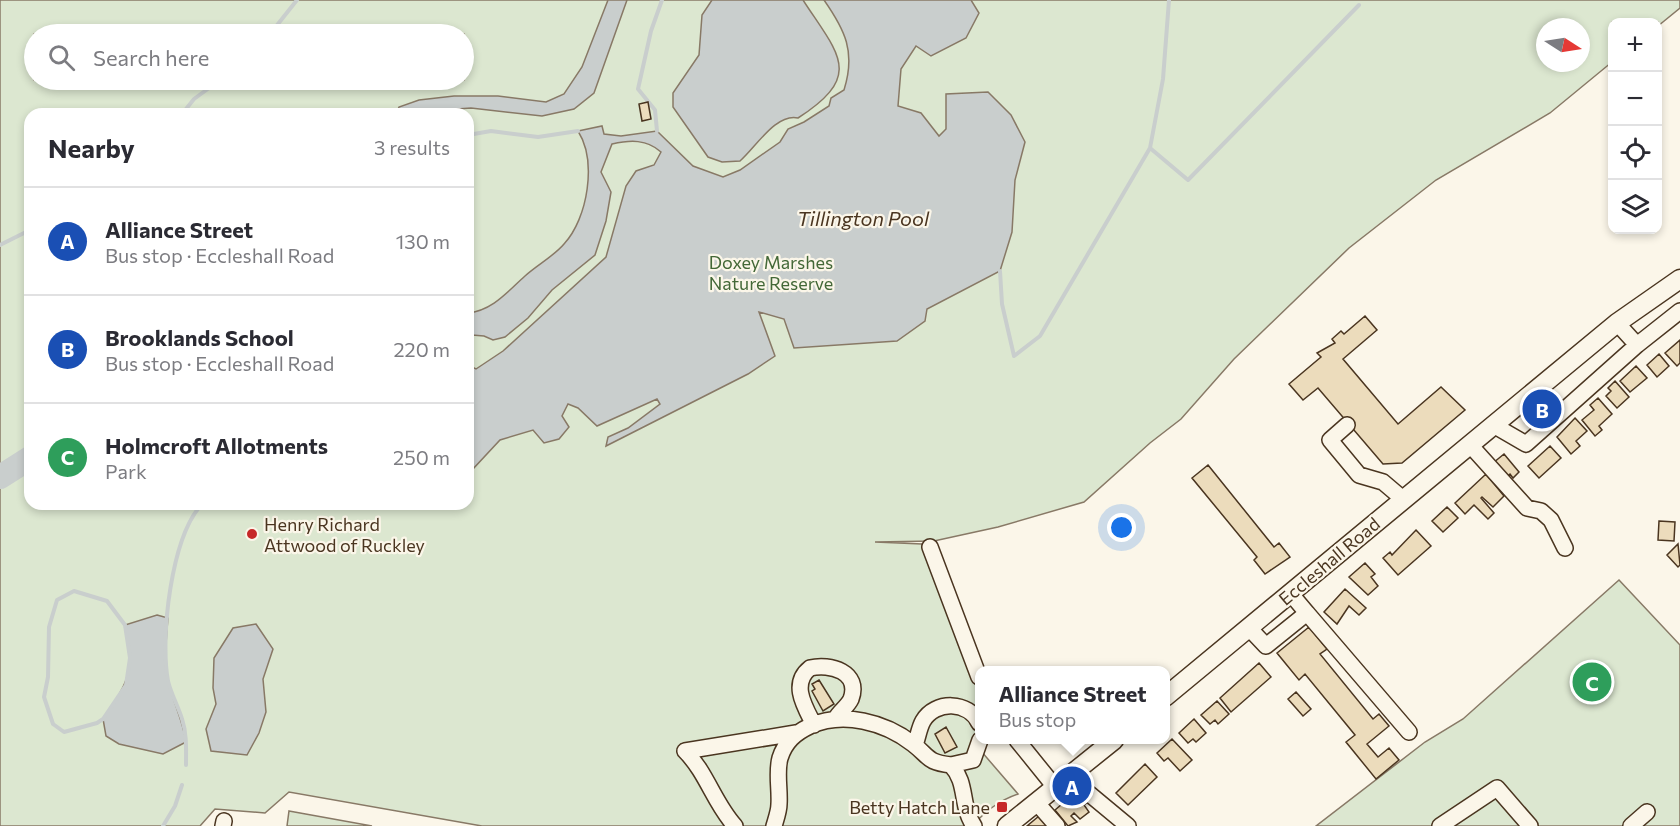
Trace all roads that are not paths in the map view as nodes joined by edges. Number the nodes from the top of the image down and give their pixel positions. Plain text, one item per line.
1 (1680, 279) edge
2 (1680, 311) edge
3 (1617, 323) junction
4 (1636, 345) junction
5 (1347, 425) dead end
6 (1496, 426) junction
7 (1471, 447) junction
8 (1403, 499) junction
9 (930, 547) dead end
10 (1565, 549) dead end
11 (1291, 594) junction
12 (1307, 614) junction
13 (1249, 628) junction
14 (975, 666) edge
15 (1170, 693) edge
16 (975, 717) edge
17 (836, 718) junction
18 (813, 725) junction
19 (1408, 732) dead end
20 (796, 733) junction
21 (979, 744) edge
22 (1021, 744) edge
23 (1109, 744) edge
24 (915, 745) junction
25 (951, 765) junction
26 (1062, 782) junction
27 (1036, 802) junction
28 (1647, 812) dead end
29 (735, 826) edge
30 (774, 826) edge
31 (974, 826) edge
32 (1007, 826) edge
33 (1057, 826) edge
34 (1128, 826) edge
35 (1440, 826) edge
36 (1530, 826) edge
37 (1630, 826) edge

1 - 3 main road, Eccleshall Road
2 - 4 street
3 - 4 street
3 - 6 main road, Eccleshall Road
4 - 6 street
5 - 8 street
6 - 7 main road, Eccleshall Road
7 - 8 main road, Eccleshall Road
7 - 10 street
8 - 11 main road, Eccleshall Road
9 - 14 street
11 - 12 street
11 - 13 main road, Eccleshall Road
12 - 13 street
12 - 19 street
13 - 15 main road, Eccleshall Road
16 - 24 street
17 - 18 street
17 - 18 street
17 - 24 street
18 - 20 street
20 - 29 street
20 - 30 street
21 - 25 street
22 - 26 street
23 - 26 main road
24 - 25 street
25 - 31 street
26 - 27 main road
26 - 34 street
27 - 32 main road
27 - 33 street
28 - 37 street
35 - 36 street

